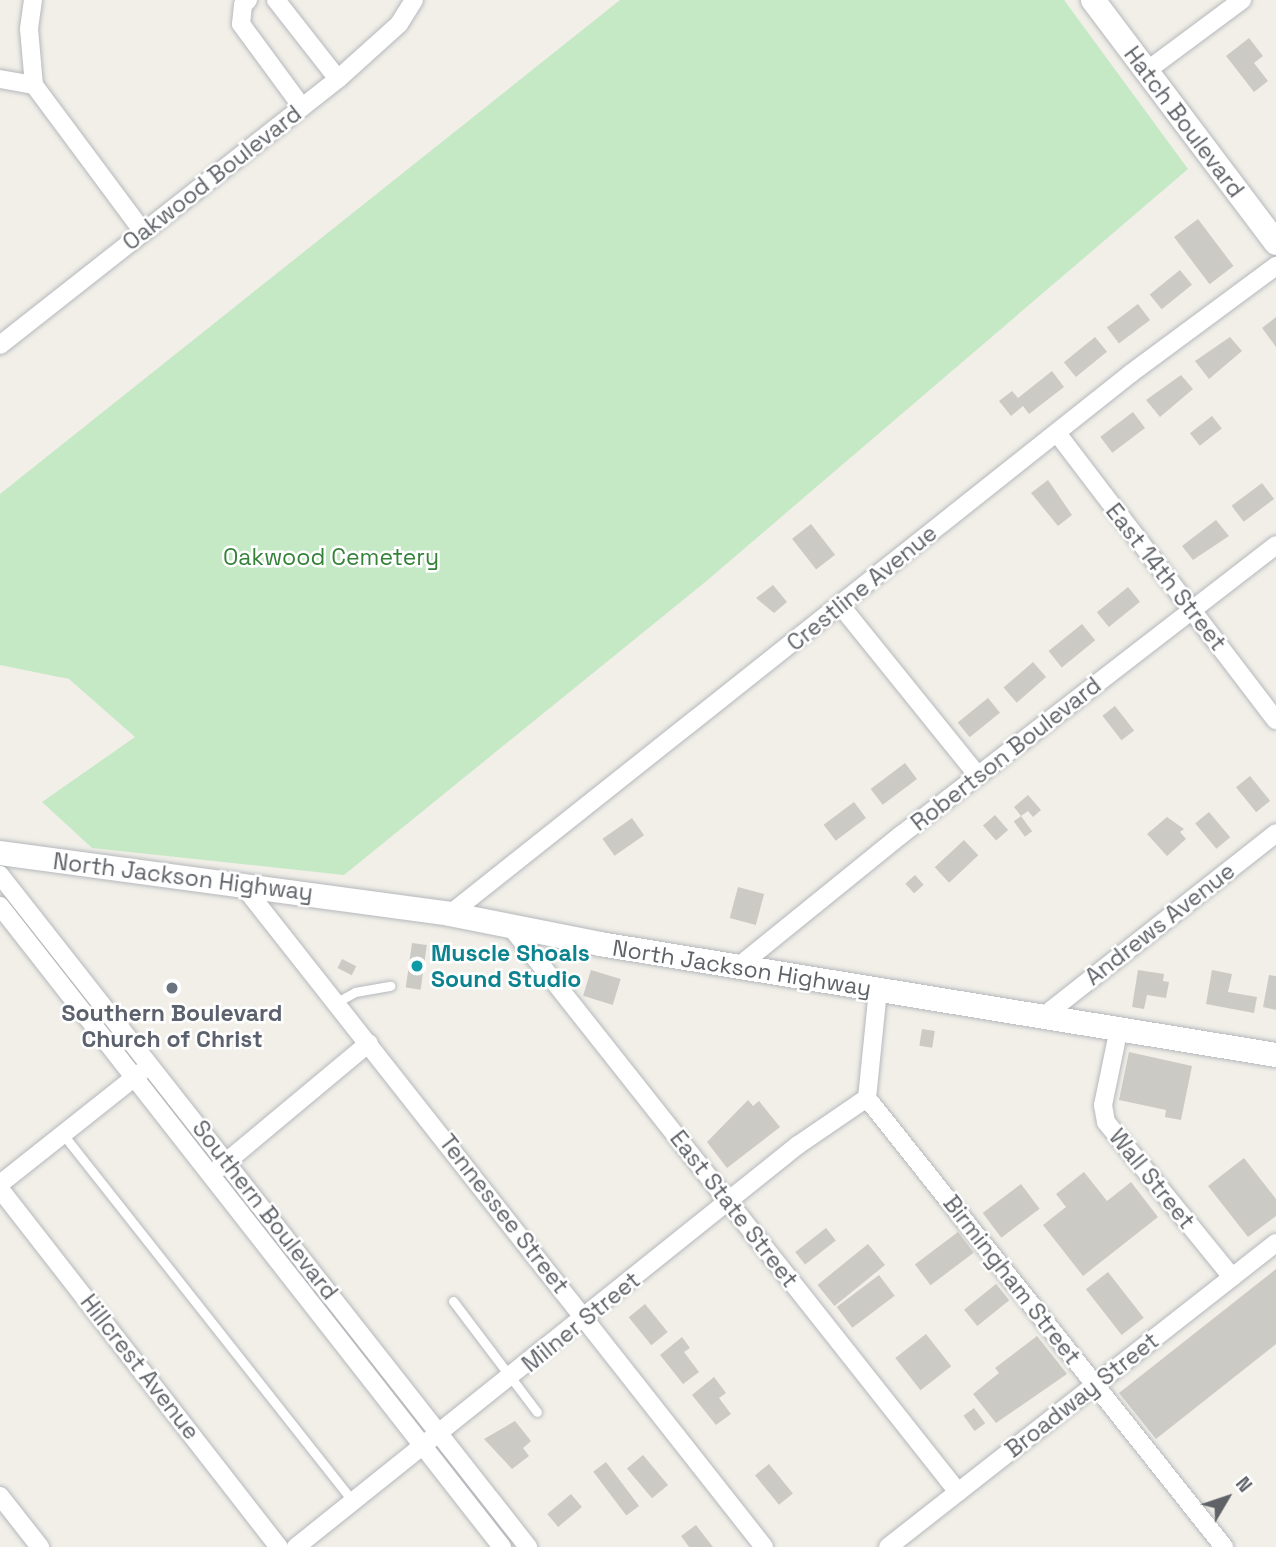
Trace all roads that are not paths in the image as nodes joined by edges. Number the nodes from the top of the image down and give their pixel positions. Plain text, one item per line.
1 (33, 0) edge
2 (248, 0) edge
3 (276, 0) edge
4 (414, 0) edge
5 (1093, 0) edge
6 (1242, 0) edge
7 (1145, 72) junction
8 (0, 79) edge
9 (338, 79) junction
10 (34, 85) junction
11 (302, 107) junction
12 (143, 232) junction
13 (1276, 243) edge
14 (1276, 267) edge
15 (0, 345) edge
16 (1057, 433) junction
17 (1276, 545) edge
18 (841, 606) junction
19 (1192, 612) junction
20 (1276, 720) edge
21 (978, 776) junction
22 (1276, 833) edge
23 (0, 853) edge
24 (0, 875) edge
25 (241, 883) junction
26 (0, 906) edge
27 (450, 914) junction
28 (510, 926) junction
29 (739, 966) junction
30 (390, 986) dead end
31 (878, 990) junction
32 (337, 1002) junction
33 (1045, 1015) junction
34 (1119, 1028) junction
35 (369, 1043) junction
36 (1276, 1055) edge
37 (150, 1065) junction
38 (133, 1079) junction
39 (867, 1098) junction
40 (62, 1133) junction
41 (227, 1161) junction
42 (211, 1176) junction
43 (0, 1186) edge
44 (730, 1203) junction
45 (1276, 1243) edge
46 (1232, 1278) junction
47 (453, 1301) dead end
48 (585, 1318) junction
49 (514, 1376) junction
50 (1095, 1385) junction
51 (537, 1412) dead end
52 (442, 1434) junction
53 (423, 1449) junction
54 (958, 1492) junction
55 (0, 1496) edge
56 (353, 1502) junction
57 (40, 1547) edge
58 (279, 1547) edge
59 (296, 1547) edge
60 (502, 1547) edge
61 (528, 1547) edge
62 (764, 1547) edge
63 (888, 1547) edge
64 (1224, 1547) edge

1 - 10 street
2 - 11 street
3 - 9 street
4 - 9 street, Oakwood Boulevard
5 - 7 main road, Hatch Boulevard
6 - 7 street
7 - 13 main road, Hatch Boulevard
8 - 10 street
9 - 11 street, Oakwood Boulevard
10 - 12 street
11 - 12 street, Oakwood Boulevard
12 - 15 street, Oakwood Boulevard
14 - 16 street, Crestline Avenue
16 - 18 street, Crestline Avenue
16 - 19 street, East 14th Street
17 - 19 street, Robertson Boulevard
18 - 21 street
18 - 27 street, Crestline Avenue
19 - 20 street, East 14th Street
19 - 21 street, Robertson Boulevard
21 - 29 street, Robertson Boulevard
22 - 33 street, Andrews Avenue
23 - 25 main road, North Jackson Highway
24 - 37 street, Southern Boulevard
25 - 27 main road, North Jackson Highway
25 - 32 street, Tennessee Street
26 - 38 street, Southern Boulevard
27 - 28 main road, North Jackson Highway
28 - 29 main road, North Jackson Highway
28 - 44 street, East State Street
29 - 31 main road, North Jackson Highway
30 - 32 lane
31 - 33 main road, North Jackson Highway
31 - 39 street
32 - 35 street, Tennessee Street
33 - 34 main road, North Jackson Highway
34 - 36 main road, North Jackson Highway
34 - 46 street, Wall Street
35 - 41 street
35 - 48 street, Tennessee Street
37 - 38 street
37 - 41 street, Southern Boulevard
38 - 40 street
38 - 42 street, Southern Boulevard
39 - 44 street, Milner Street
39 - 50 street, Birmingham Street
40 - 43 street
40 - 56 lane
41 - 42 street
41 - 52 street, Southern Boulevard
42 - 53 street, Southern Boulevard
43 - 58 street, Hillcrest Avenue
44 - 48 street, Milner Street
44 - 54 street, East State Street
45 - 46 street, Broadway Street
46 - 50 street, Broadway Street
47 - 49 lane
48 - 49 street, Milner Street
48 - 62 street, Tennessee Street
49 - 51 lane
49 - 52 street, Milner Street
50 - 54 street, Broadway Street
50 - 64 street, Birmingham Street
52 - 53 street, Milner Street
52 - 61 street, Southern Boulevard
53 - 56 street, Milner Street
53 - 60 street, Southern Boulevard
54 - 63 street, Broadway Street
55 - 57 street
56 - 59 street, Milner Street

